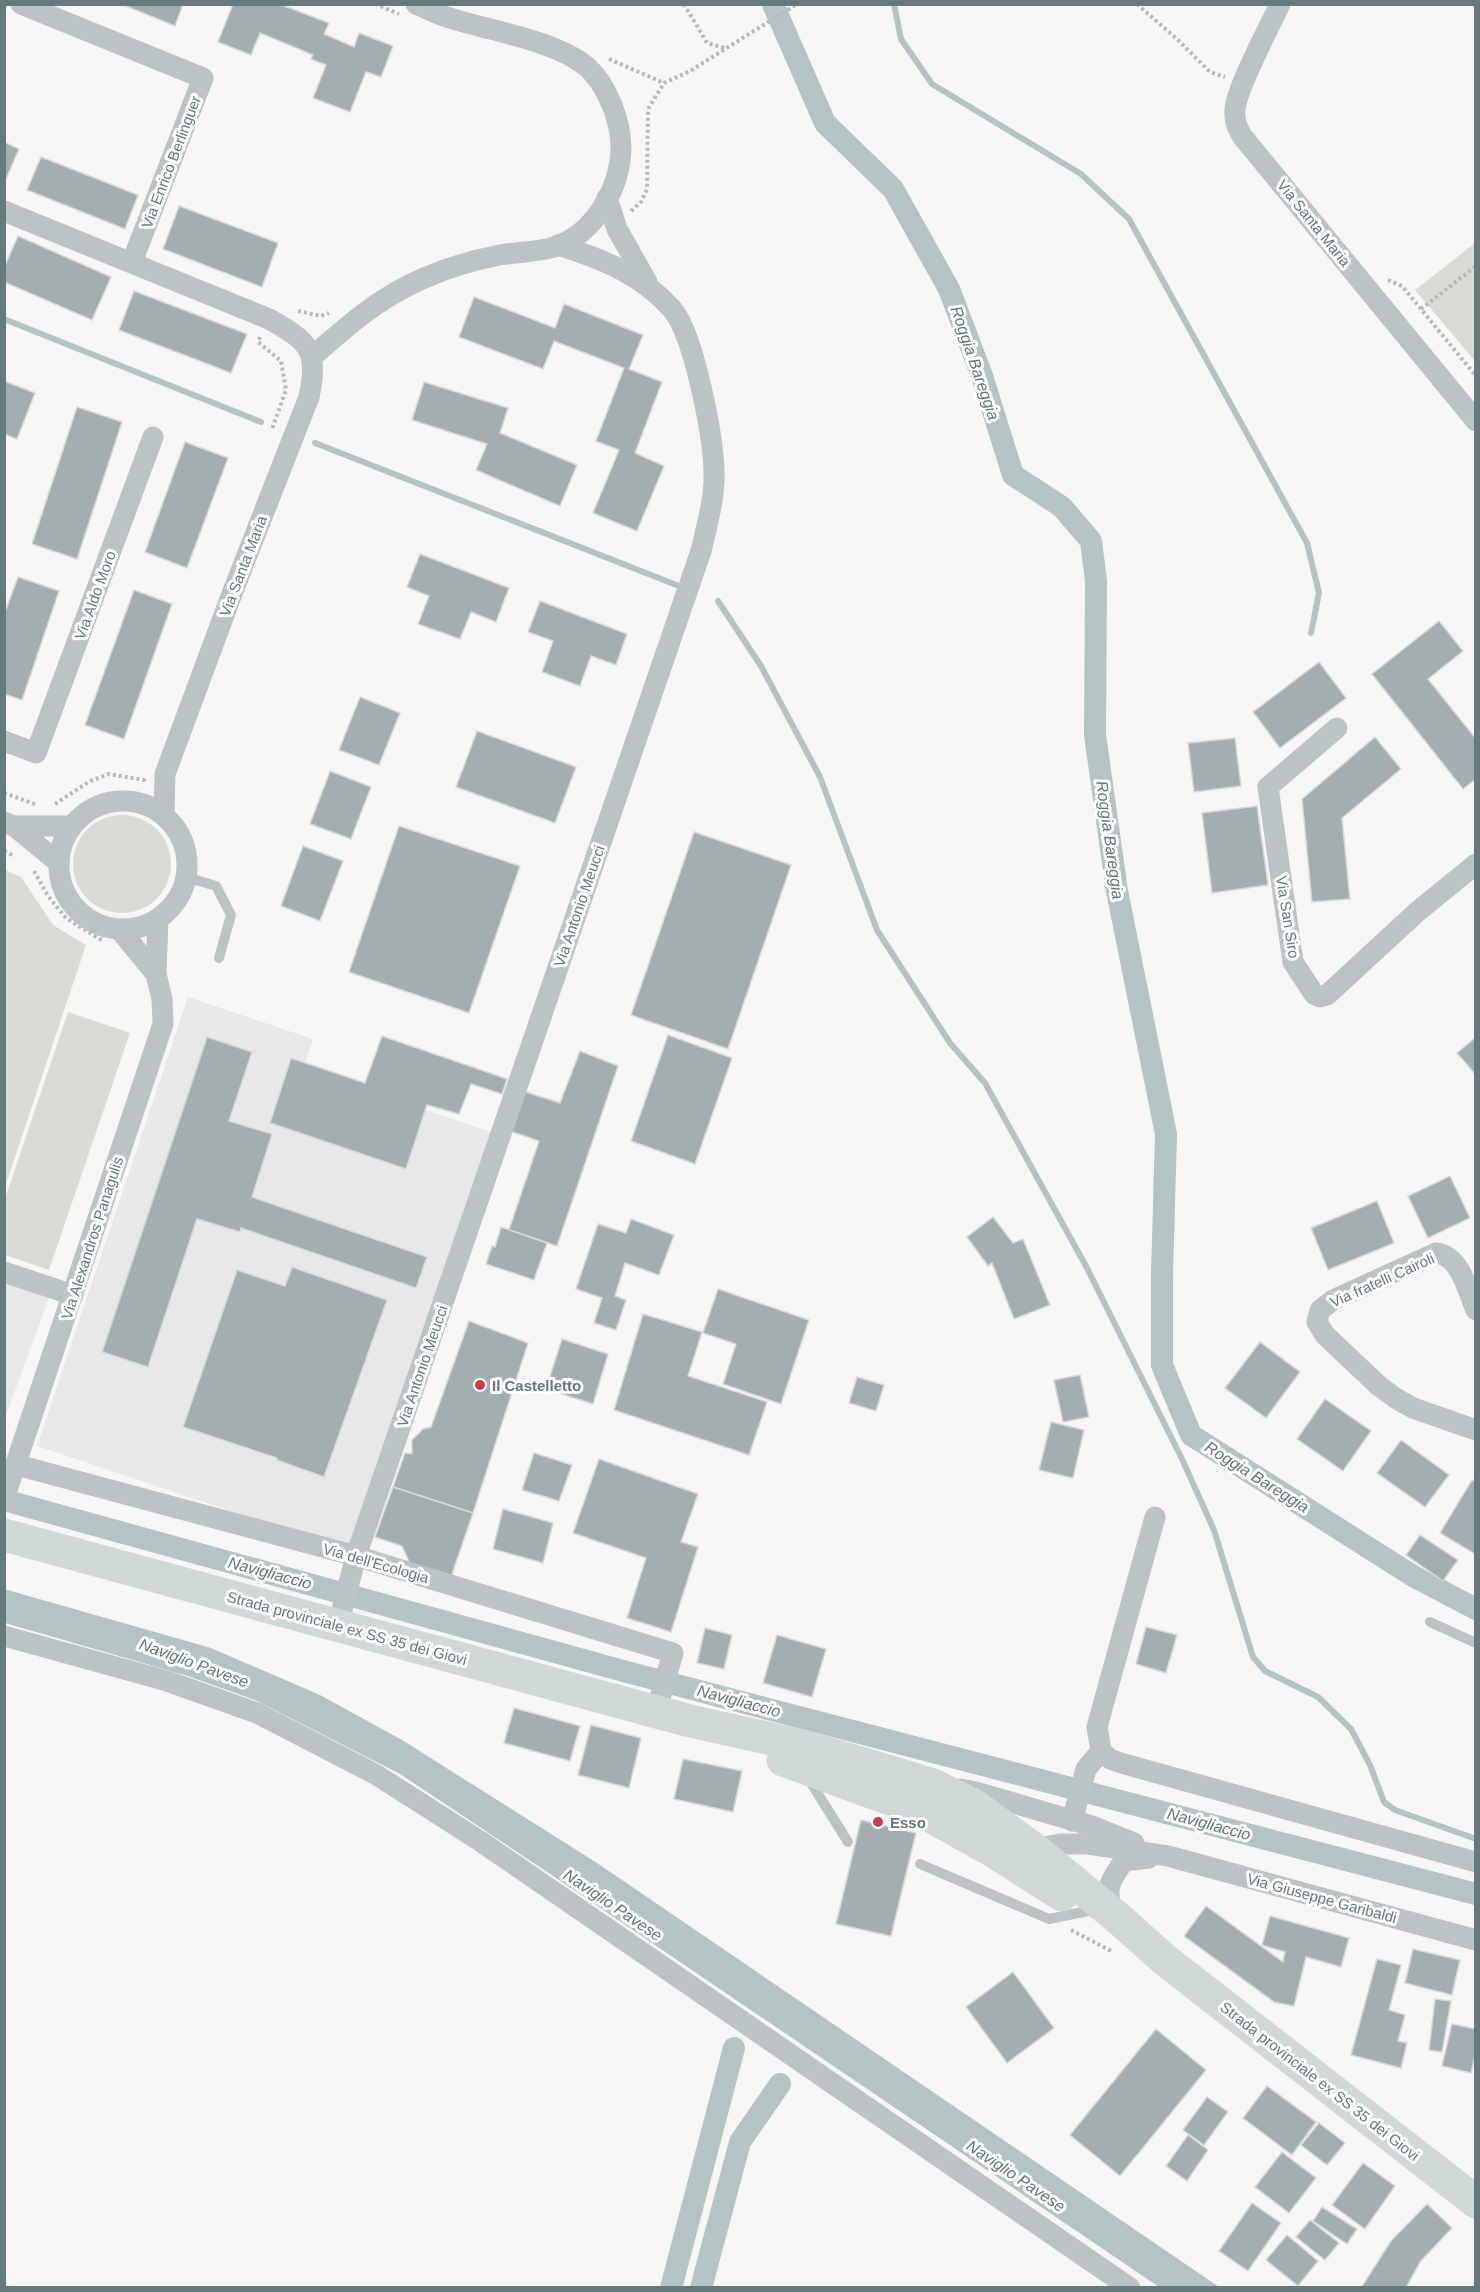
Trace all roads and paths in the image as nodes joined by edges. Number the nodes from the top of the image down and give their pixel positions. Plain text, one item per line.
1 (21, 4) edge
2 (375, 4) edge
3 (684, 4) edge
4 (1137, 4) edge
5 (1280, 4) edge
6 (796, 5) edge
7 (411, 10) edge
8 (726, 48) junction
9 (664, 83) dead end
10 (1244, 84) junction
11 (607, 198) junction
12 (4, 211) edge
13 (558, 245) junction
14 (132, 262) junction
15 (1476, 266) edge
16 (653, 290) junction
17 (1420, 309) dead end
18 (338, 310) dead end
19 (298, 311) dead end
20 (269, 319) junction
21 (312, 357) junction
22 (1476, 421) edge
23 (270, 435) dead end
24 (153, 437) dead end
25 (1337, 728) dead end
26 (4, 741) edge
27 (157, 771) junction
28 (4, 793) edge
29 (127, 801) junction
30 (40, 806) dead end
31 (48, 809) dead end
32 (165, 815) junction
33 (9, 824) edge
34 (72, 826) junction
35 (4, 851) edge
36 (22, 860) dead end
37 (59, 863) junction
38 (30, 864) dead end
39 (1476, 864) edge
40 (186, 877) junction
41 (158, 919) junction
42 (114, 937) junction
43 (219, 958) dead end
44 (156, 974) junction
45 (4, 1272) edge
46 (73, 1295) junction
47 (1476, 1310) edge
48 (1476, 1430) edge
49 (17, 1465) junction
50 (4, 1499) edge
51 (1155, 1517) dead end
52 (4, 1535) edge
53 (354, 1565) junction
54 (340, 1616) junction
55 (1430, 1622) dead end
56 (4, 1636) edge
57 (1476, 1643) edge
58 (659, 1703) junction
59 (690, 1721) junction
60 (1101, 1751) junction
61 (802, 1768) junction
62 (933, 1785) junction
63 (1073, 1814) junction
64 (848, 1842) dead end
65 (1034, 1849) junction
66 (993, 1851) junction
67 (1168, 1856) junction
68 (1476, 1862) edge
69 (920, 1864) dead end
70 (1103, 1914) junction
71 (1476, 1940) edge
72 (1476, 2202) edge
73 (1130, 2288) edge

1 - 14 street, Via Enrico Berlinguer
2 - 7 path
3 - 8 path
4 - 10 path
5 - 10 street, Via Santa Maria
6 - 8 path
7 - 11 street
8 - 9 path
10 - 22 street, Via Santa Maria
11 - 13 street
11 - 16 street
12 - 14 street
13 - 16 street, Via Antonio Meucci
13 - 21 street
14 - 20 street
15 - 17 path
16 - 53 street, Via Antonio Meucci
18 - 19 path
20 - 21 street
20 - 23 path
21 - 27 street, Via Santa Maria
24 - 26 street, Via Aldo Moro
25 - 39 street, Via San Siro
27 - 29 street
27 - 31 path
27 - 32 street, Via Santa Maria
28 - 30 path
29 - 32 street
29 - 34 street
32 - 40 street
33 - 34 street
33 - 37 street
34 - 37 street
35 - 36 path
37 - 42 street
38 - 42 path
40 - 41 street
40 - 43 lane
41 - 42 street
41 - 44 street, Via Alexandros Panagulis
42 - 44 street, Via Alexandros Panagulis
44 - 46 street, Via Alexandros Panagulis
45 - 46 street
46 - 49 street, Via Alexandros Panagulis
47 - 48 street, Via fratelli Cairoli
49 - 50 street, Via Alexandros Panagulis
49 - 53 street, Via dell'Ecologia
51 - 60 street
52 - 54 main road, Strada provinciale ex SS 35 dei Giovi
53 - 54 street, Via Antonio Meucci
53 - 58 street, Via dell'Ecologia
54 - 58 main road, Strada provinciale ex SS 35 dei Giovi
55 - 57 lane
56 - 73 street
58 - 59 main road, Strada provinciale ex SS 35 dei Giovi
59 - 61 main road, Strada provinciale ex SS 35 dei Giovi
59 - 62 main road, Strada provinciale ex SS 35 dei Giovi
60 - 63 street
60 - 68 street
61 - 64 lane
61 - 66 main road, Strada provinciale ex SS 35 dei Giovi
62 - 63 street
62 - 65 main road, Strada provinciale ex SS 35 dei Giovi
63 - 67 street
65 - 66 street
65 - 67 street
65 - 70 main road, Strada provinciale ex SS 35 dei Giovi
66 - 70 main road, Strada provinciale ex SS 35 dei Giovi
67 - 70 street
67 - 71 street, Via Giuseppe Garibaldi
69 - 70 lane
70 - 72 main road, Strada provinciale ex SS 35 dei Giovi

